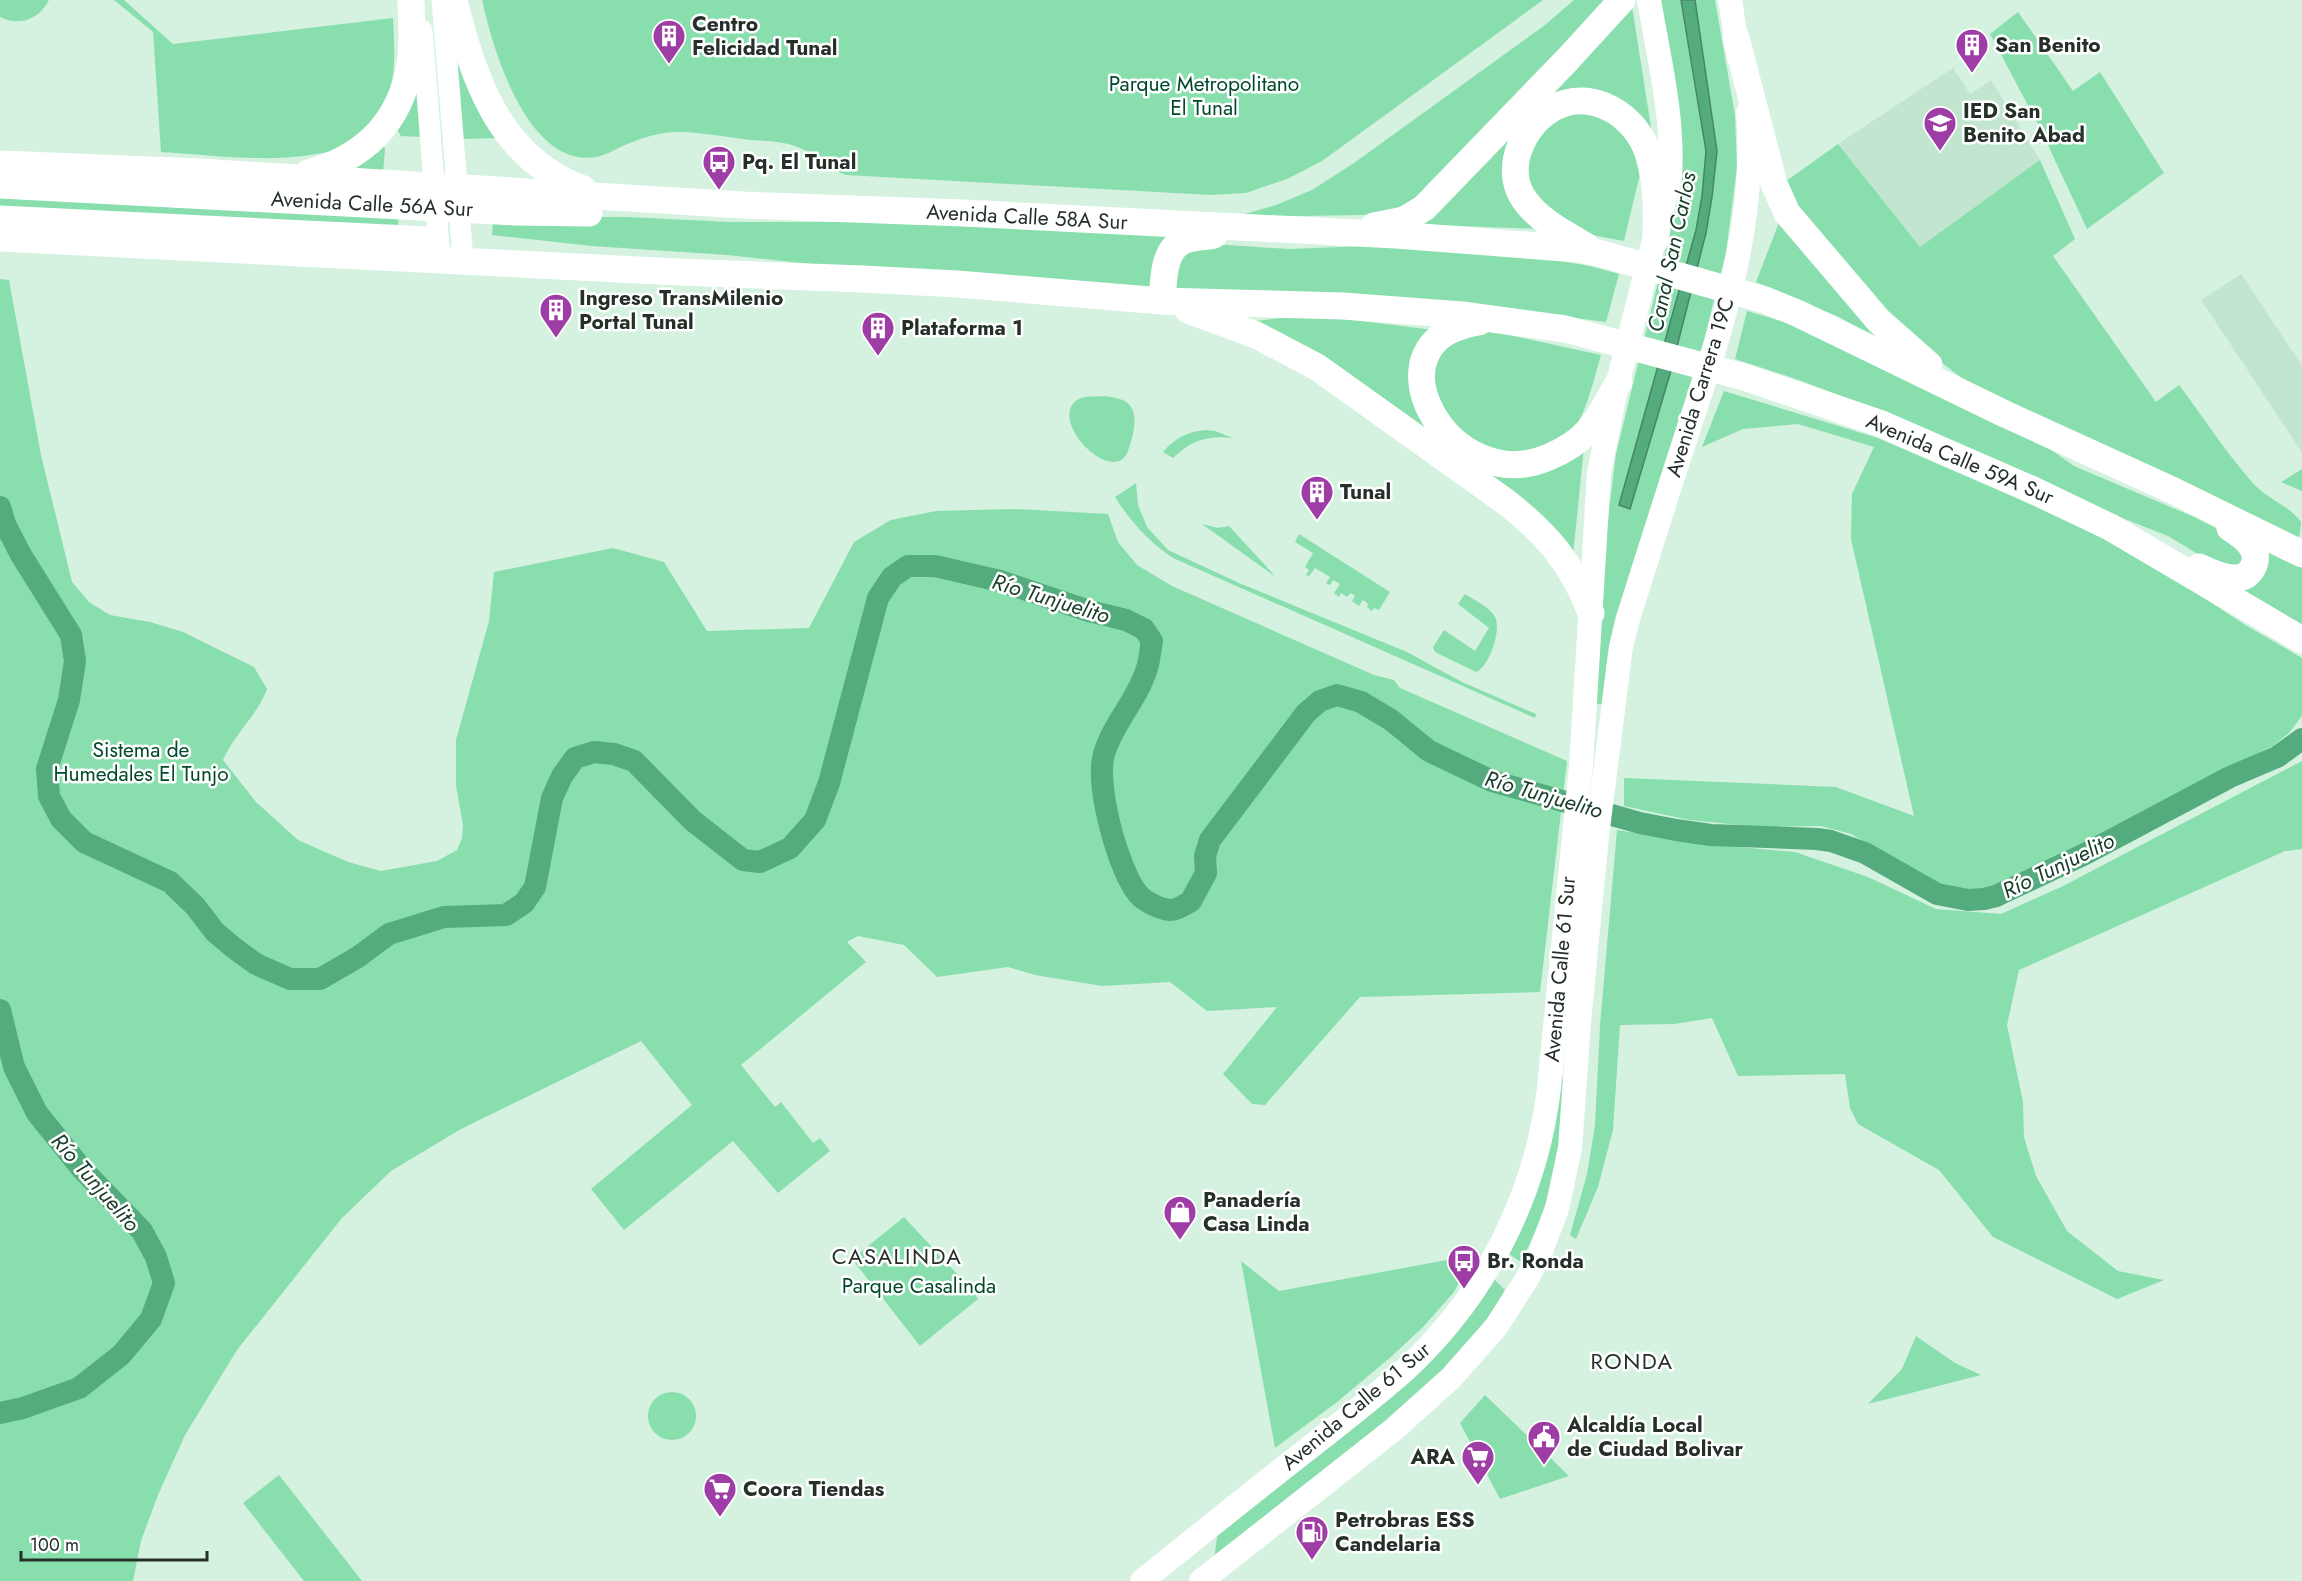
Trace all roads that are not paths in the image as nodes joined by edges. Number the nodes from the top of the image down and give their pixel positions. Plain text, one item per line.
1 (411, 0) edge
2 (419, 0) edge
3 (442, 0) edge
4 (454, 0) edge
5 (1622, 0) edge
6 (1649, 0) edge
7 (1730, 0) edge
8 (1736, 38) junction
9 (0, 164) edge
10 (280, 177) junction
11 (0, 185) edge
12 (607, 197) junction
13 (447, 198) junction
14 (743, 205) junction
15 (0, 219) edge
16 (147, 225) junction
17 (1264, 229) junction
18 (1334, 232) junction
19 (0, 238) edge
20 (1656, 239) junction
21 (92, 242) junction
22 (451, 250) junction
23 (1607, 256) junction
24 (1162, 301) junction
25 (1498, 319) junction
26 (1619, 382) junction
27 (1962, 393) junction
28 (2181, 494) junction
29 (2110, 527) junction
30 (2302, 554) edge
31 (1591, 613) junction
32 (2302, 640) edge
33 (1605, 770) joint
34 (1586, 834) junction
35 (1142, 1581) edge
36 (1201, 1581) edge

1 - 10 highway
2 - 13 main road
3 - 13 main road
4 - 12 highway
5 - 18 highway
6 - 20 main road
7 - 8 main road, Avenida Carrera 19C
8 - 27 highway
8 - 33 main road, Avenida Carrera 19C
9 - 10 highway, Avenida Calle 56A Sur
10 - 13 highway, Avenida Calle 56A Sur
11 - 13 highway, Avenida Calle 56A Sur
12 - 13 highway, Avenida Calle 58A Sur
12 - 14 highway, Avenida Calle 58A Sur
13 - 14 highway, Avenida Calle 56A Sur
13 - 22 main road
14 - 17 highway, Avenida Calle 58A Sur
15 - 16 highway, Avenida Calle 56A Sur
16 - 21 highway
16 - 22 highway, Avenida Calle 56A Sur
17 - 18 highway, Avenida Calle 58A Sur
17 - 24 highway
18 - 23 highway, Avenida Calle 58A Sur
19 - 21 highway
20 - 23 highway
20 - 26 main road
21 - 22 highway
22 - 24 highway
23 - 27 highway
24 - 25 highway
24 - 31 highway
25 - 26 highway
25 - 29 highway, Avenida Calle 59A Sur
26 - 31 main road
27 - 28 highway
28 - 29 highway
28 - 30 highway
29 - 32 highway, Avenida Calle 59A Sur
31 - 34 main road, Avenida Calle 61 Sur
33 - 34 main road, Avenida Calle 61 Sur
34 - 35 main road, Avenida Calle 61 Sur
34 - 36 main road, Avenida Calle 61 Sur

